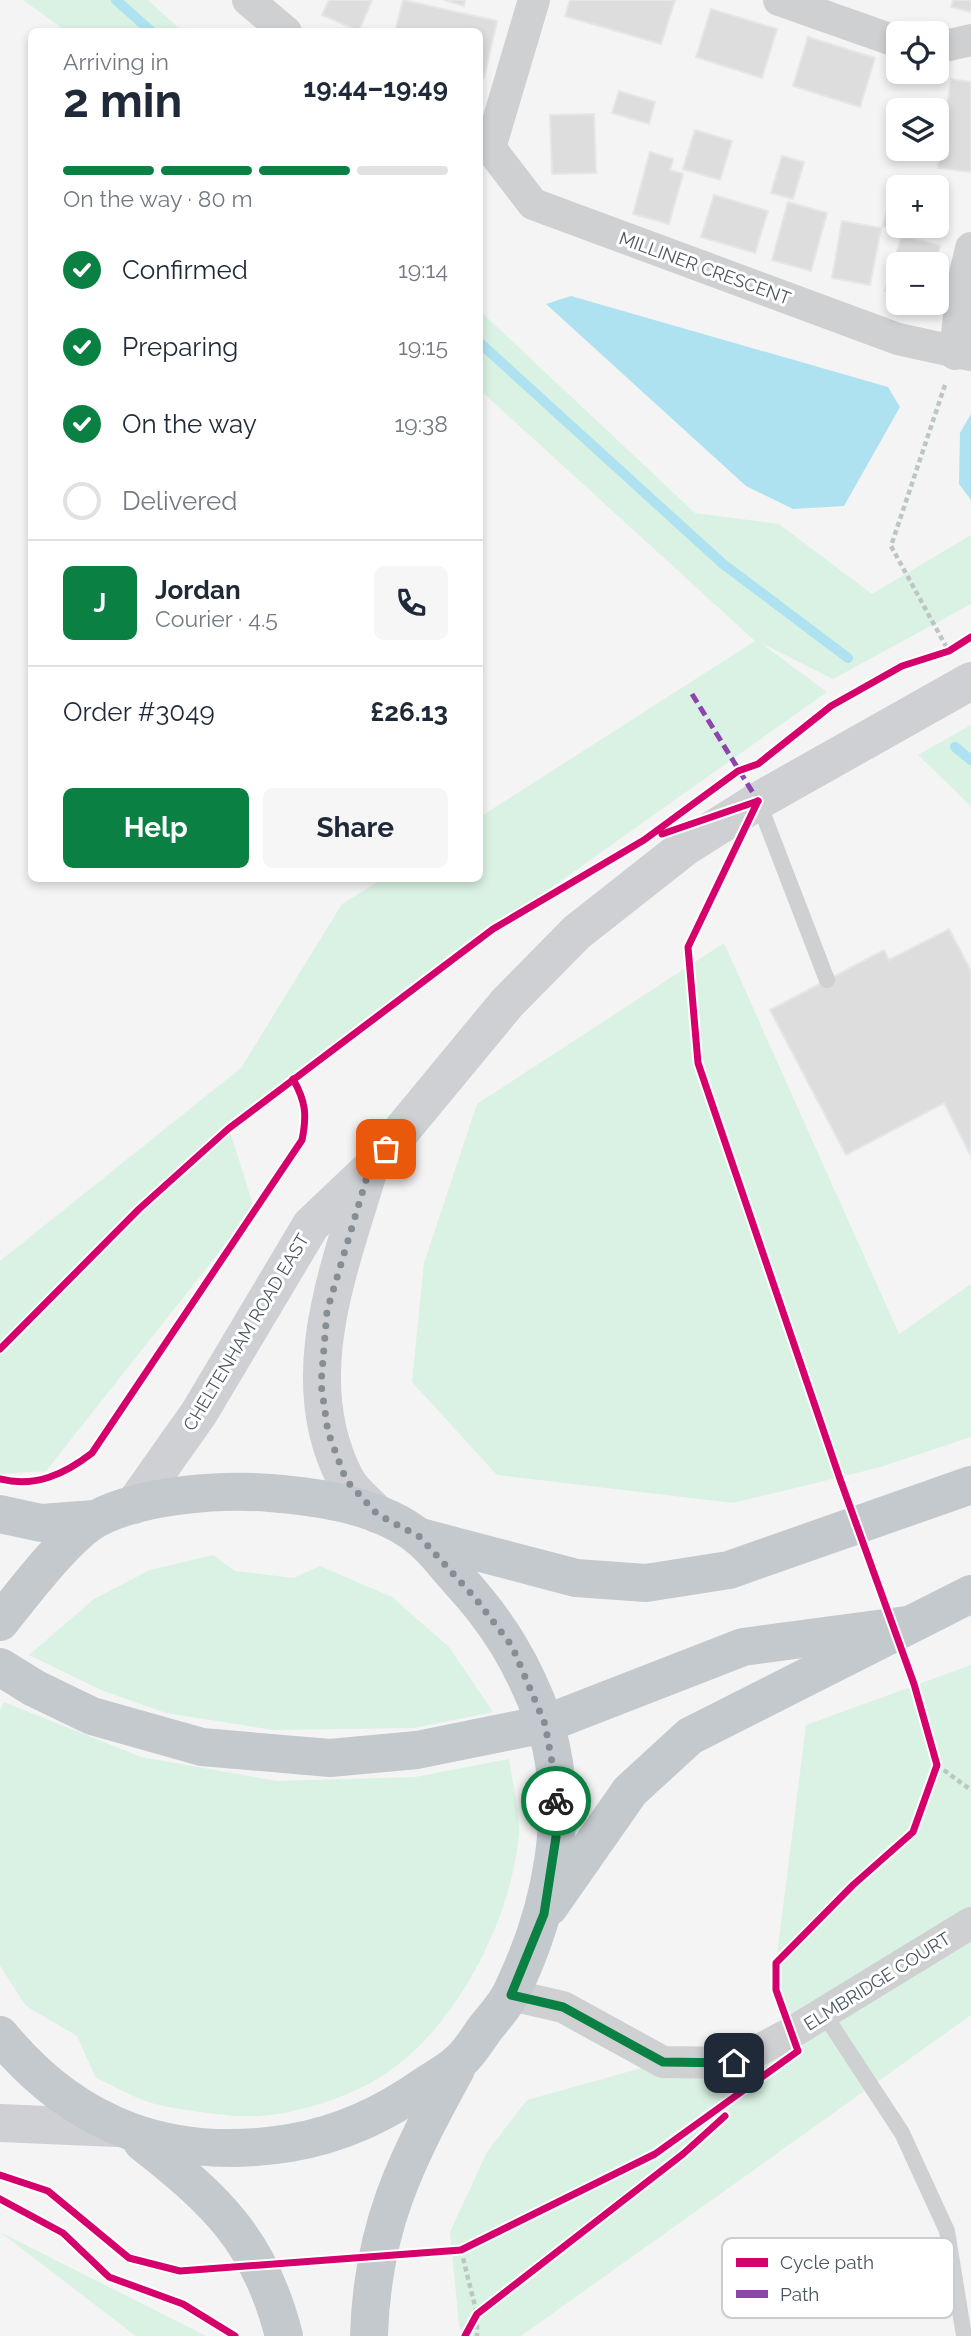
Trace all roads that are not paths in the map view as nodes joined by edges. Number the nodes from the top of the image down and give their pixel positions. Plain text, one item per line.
1 (248, 0) edge
2 (534, 0) edge
3 (779, 0) edge
4 (281, 28) edge
5 (886, 38) edge
6 (971, 40) edge
7 (949, 45) edge
8 (485, 146) edge
9 (971, 248) edge
10 (963, 354) edge
11 (960, 666) edge
12 (758, 801) junction
13 (827, 980) dead end
14 (369, 1170) junction
15 (971, 1485) edge
16 (134, 1505) junction
17 (0, 1514) edge
18 (377, 1514) junction
19 (95, 1519) junction
20 (420, 1537) junction
21 (971, 1594) edge
22 (0, 1622) edge
23 (907, 1625) junction
24 (0, 1667) edge
25 (545, 1724) junction
26 (544, 1914) junction
27 (971, 1923) edge
28 (511, 1995) junction
29 (824, 2014) junction
30 (0, 2035) edge
31 (460, 2061) junction
32 (0, 2123) edge
33 (124, 2131) junction
34 (948, 2238) edge
35 (954, 2274) edge
36 (285, 2336) edge
37 (369, 2336) edge
38 (964, 2336) edge

1 - 4 street
2 - 8 street
3 - 5 street
6 - 7 street
8 - 10 street, MILLINER CRESCENT
9 - 10 street
11 - 12 main road, CHELTENHAM ROAD EAST
12 - 13 lane
12 - 14 main road, CHELTENHAM ROAD EAST
14 - 16 main road, CHELTENHAM ROAD EAST
14 - 18 main road, CHELTENHAM ROAD EAST
15 - 20 highway
16 - 18 highway
16 - 19 highway
17 - 19 highway
18 - 20 highway
19 - 22 highway
20 - 25 highway
21 - 23 highway
23 - 25 highway
23 - 26 highway
24 - 25 highway
25 - 26 highway
26 - 28 highway
27 - 29 street, ELMBRIDGE COURT
28 - 29 street, ELMBRIDGE COURT
28 - 31 highway
29 - 34 lane
30 - 33 highway
31 - 33 highway
31 - 37 highway
32 - 33 main road
33 - 36 highway
35 - 38 lane

